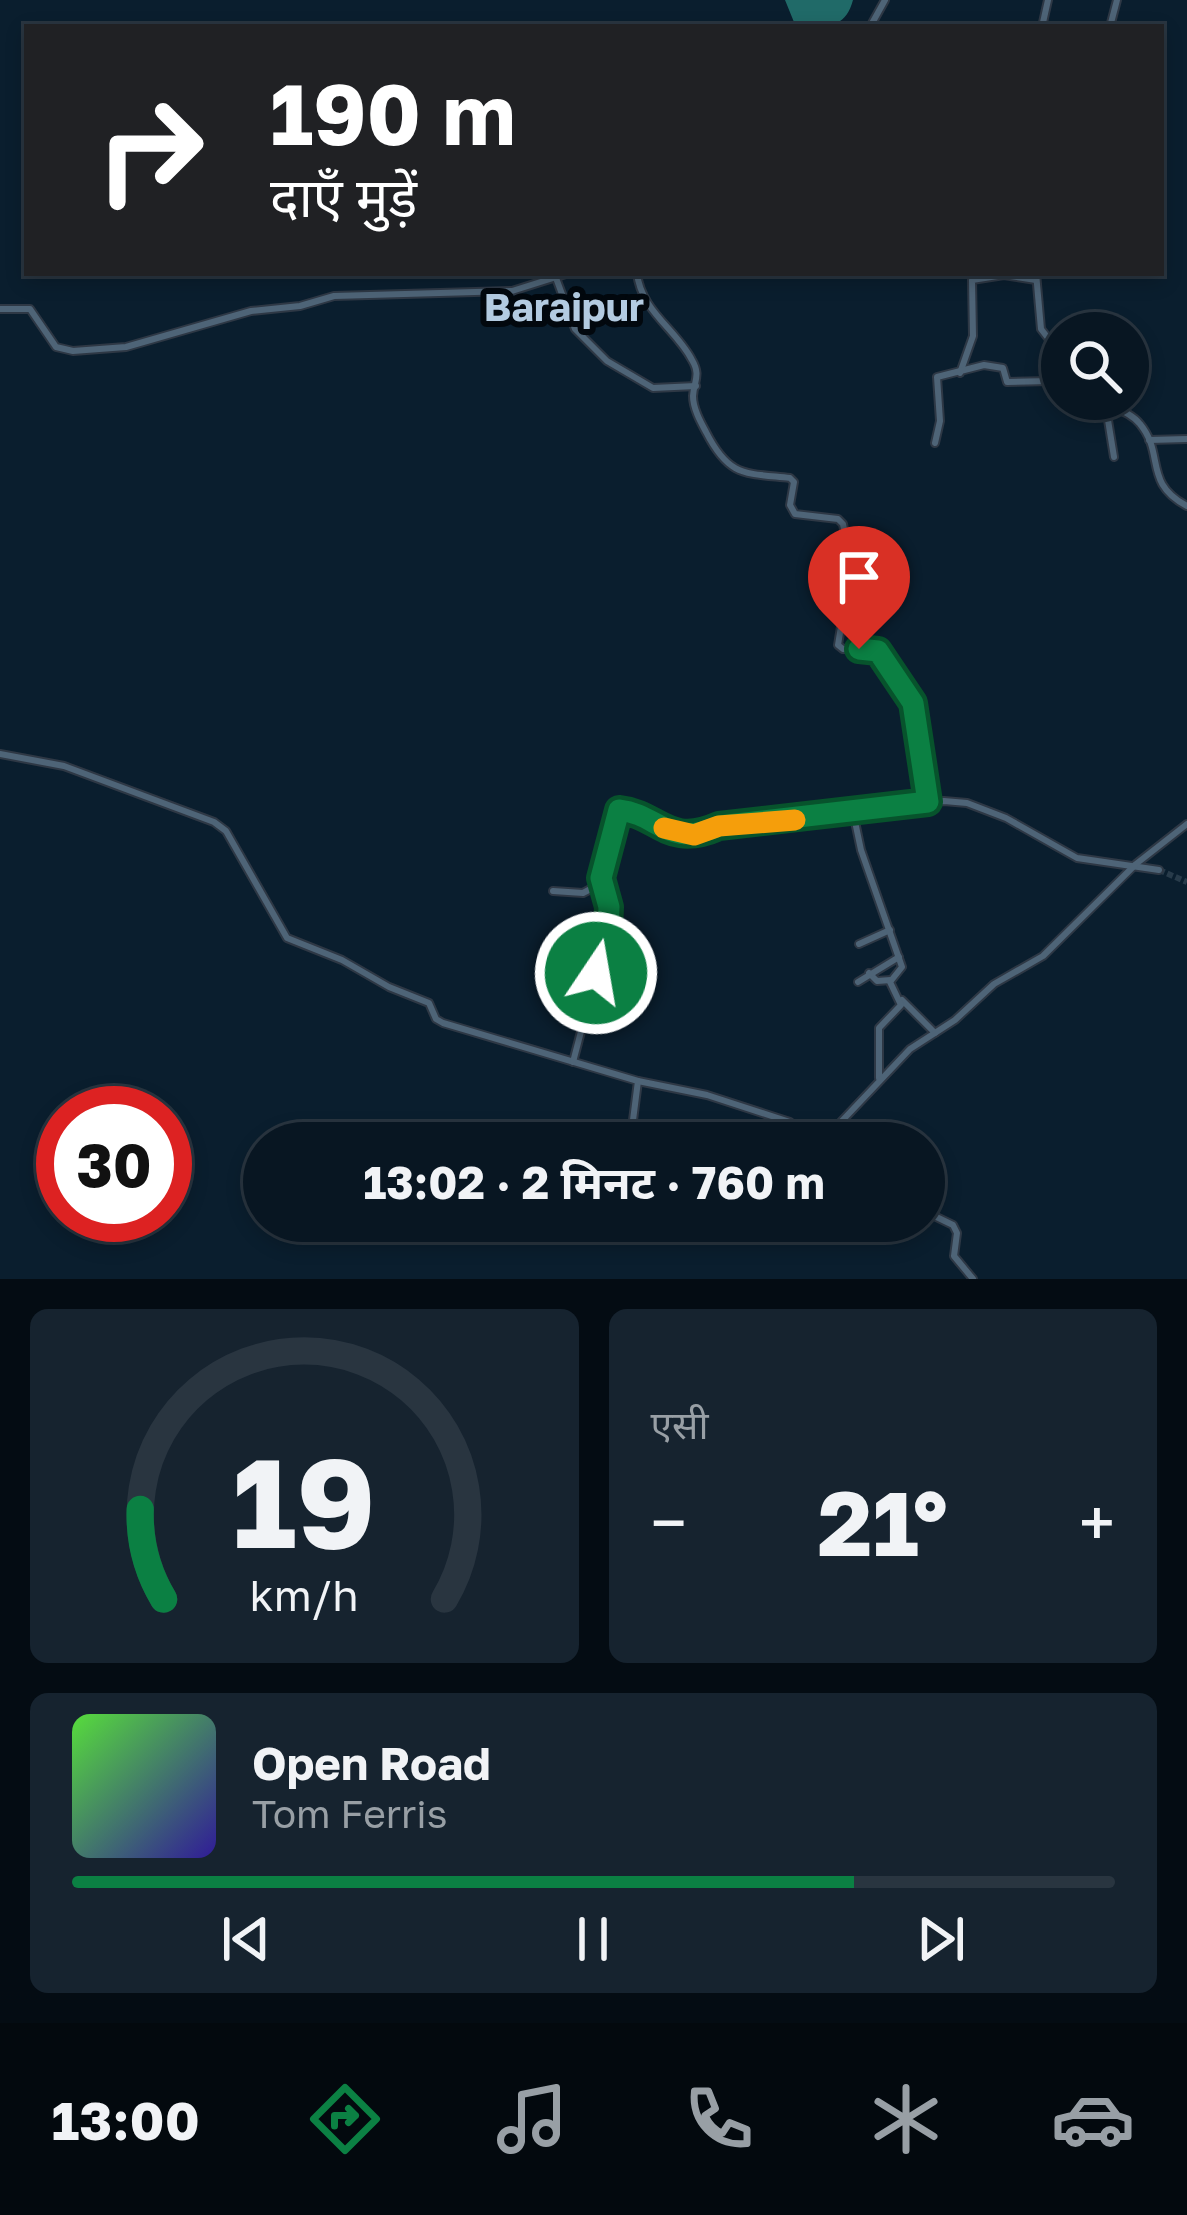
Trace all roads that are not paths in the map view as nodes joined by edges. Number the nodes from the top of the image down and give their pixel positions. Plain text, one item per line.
1 (1118, 0) edge
2 (1112, 22) dead end
3 (561, 276) edge
4 (638, 276) edge
5 (993, 276) edge
6 (1036, 276) edge
7 (556, 278) junction
8 (0, 309) edge
9 (1041, 329) edge
10 (960, 374) junction
11 (1041, 382) edge
12 (696, 386) junction
13 (1108, 420) edge
14 (1137, 420) edge
15 (1187, 439) edge
16 (1148, 440) junction
17 (934, 443) dead end
18 (1114, 457) dead end
19 (1187, 506) edge
20 (0, 754) edge
21 (928, 802) junction
22 (856, 810) junction
23 (1187, 824) edge
24 (1136, 864) junction
25 (1160, 870) tunnel mouth
26 (601, 884) junction
27 (553, 891) dead end
28 (890, 930) junction
29 (859, 944) dead end
30 (899, 957) junction
31 (869, 973) junction
32 (891, 980) junction
33 (858, 982) dead end
34 (902, 1000) junction
35 (934, 1033) junction
36 (573, 1062) junction
37 (879, 1078) junction
38 (638, 1081) junction
39 (633, 1122) edge
40 (790, 1122) dead end
41 (843, 1122) edge
42 (945, 1221) edge
43 (969, 1274) edge

1 - 2 street
3 - 7 street
4 - 12 street
5 - 10 street
6 - 9 street
7 - 8 street
7 - 12 street
10 - 11 street
10 - 17 street
12 - 21 street
13 - 18 street
14 - 16 street
15 - 16 street
16 - 19 street
20 - 36 street
21 - 22 street
21 - 24 street
22 - 26 street
22 - 28 street
23 - 24 street
24 - 25 street
24 - 35 street
26 - 27 street
26 - 36 street
28 - 29 street
28 - 30 street
30 - 31 street
30 - 32 street
31 - 32 street
31 - 33 street
32 - 34 street
34 - 35 street
34 - 37 street
35 - 37 street
36 - 38 street
37 - 41 street
38 - 39 street
38 - 40 street
42 - 43 street

